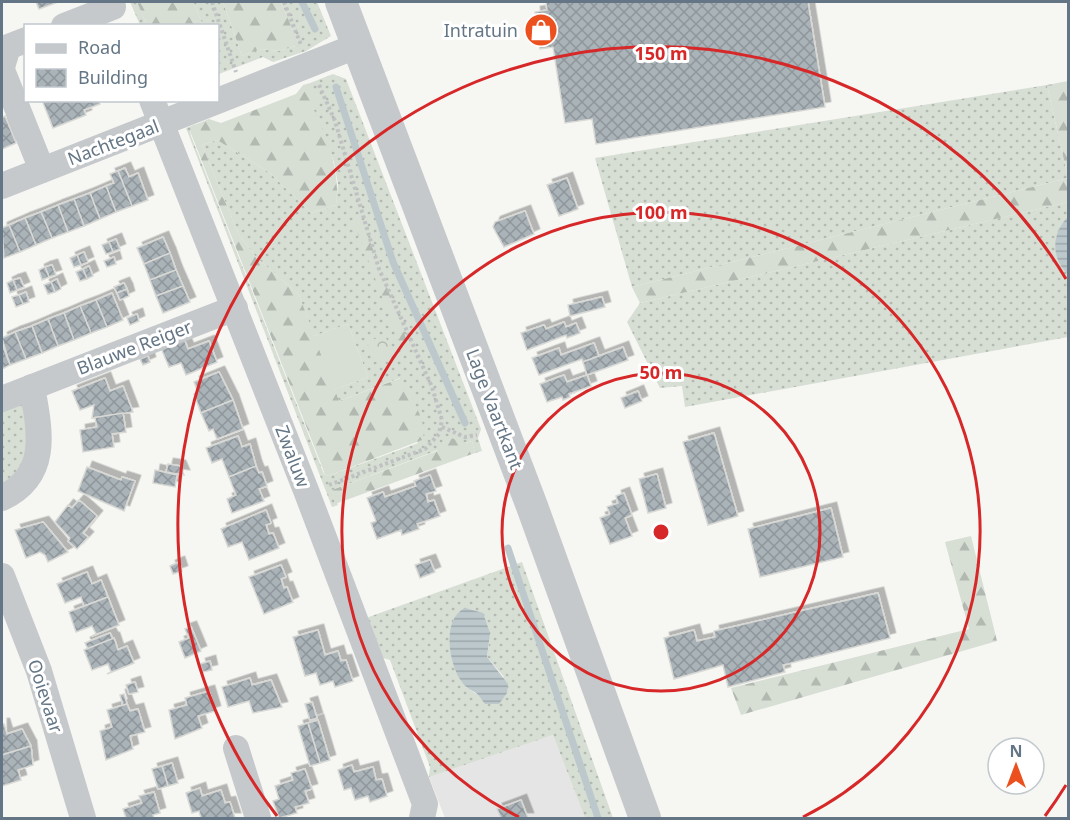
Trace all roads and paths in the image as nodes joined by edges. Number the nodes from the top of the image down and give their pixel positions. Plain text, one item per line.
1 (212, 2) edge
2 (284, 2) edge
3 (341, 2) edge
4 (115, 11) edge
5 (71, 24) edge
6 (359, 45) junction
7 (8, 51) edge
8 (310, 64) junction
9 (243, 91) junction
10 (219, 97) edge
11 (198, 102) edge
12 (157, 112) edge
13 (42, 170) junction
14 (2, 186) edge
15 (235, 308) junction
16 (32, 387) junction
17 (2, 399) edge
18 (442, 427) junction
19 (486, 431) dead end
20 (308, 493) junction
21 (2, 498) edge
22 (2, 576) edge
23 (237, 748) dead end
24 (423, 816) edge
25 (84, 819) edge
26 (258, 819) edge
27 (645, 819) edge

1 - 9 path
2 - 8 path
3 - 6 street, Lage Vaartkant
4 - 5 street
6 - 8 street, Nachtegaal
6 - 27 street, Lage Vaartkant
7 - 13 street
8 - 9 street, Nachtegaal
8 - 18 path
9 - 10 street, Nachtegaal
11 - 12 street, Nachtegaal
12 - 13 street, Nachtegaal
12 - 15 street, Zwaluw
13 - 14 street, Nachtegaal
15 - 16 street, Blauwe Reiger
15 - 20 street, Zwaluw
16 - 17 street, Blauwe Reiger
16 - 21 street
18 - 19 path
18 - 20 path
20 - 24 street, Zwaluw
22 - 25 street, Ooievaar
23 - 26 street

